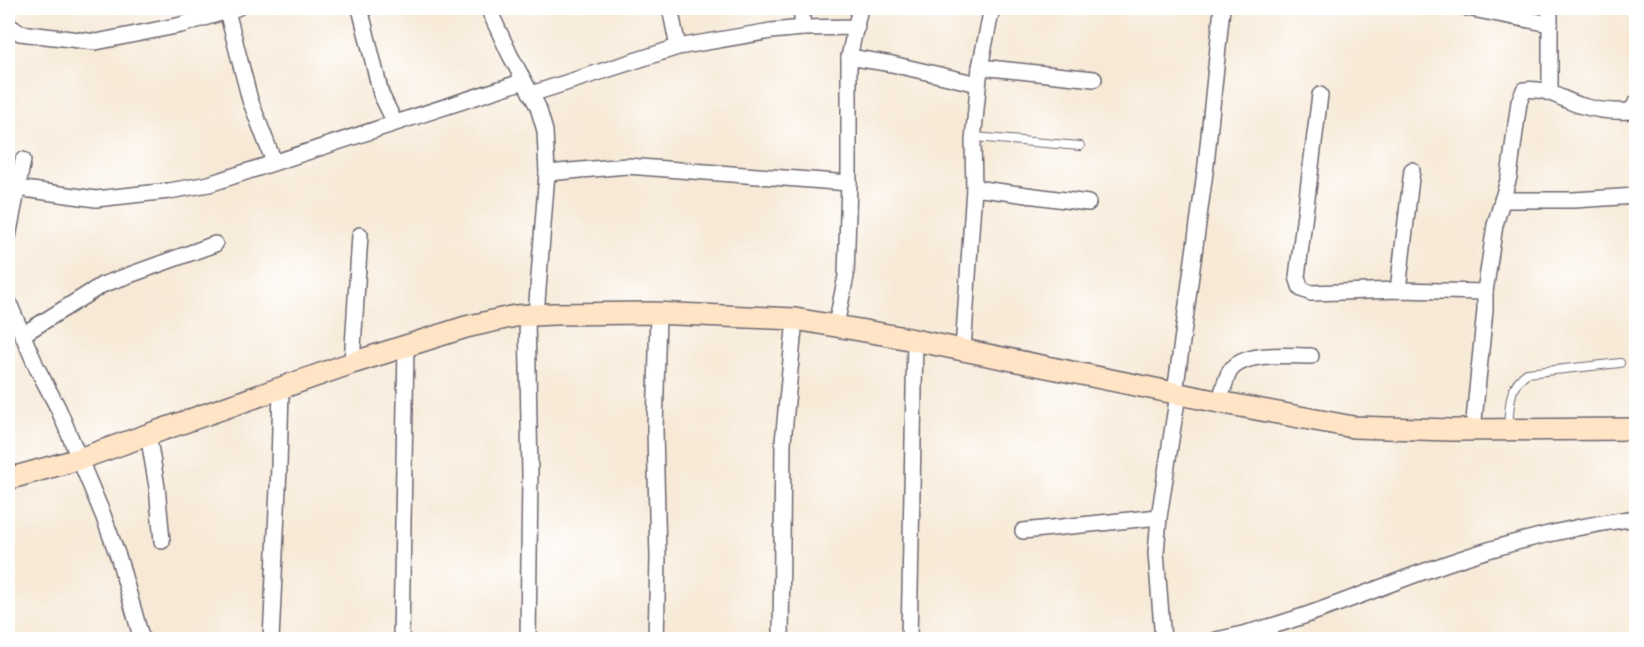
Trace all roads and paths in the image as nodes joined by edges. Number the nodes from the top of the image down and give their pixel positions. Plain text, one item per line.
1 (360, 8) edge
2 (488, 8) edge
3 (670, 8) edge
4 (801, 8) edge
5 (860, 8) edge
6 (992, 8) edge
7 (1222, 8) edge
8 (1467, 8) edge
9 (1550, 8) edge
10 (232, 9) edge
11 (1550, 24) junction
12 (8, 25) edge
13 (857, 27) junction
14 (804, 28) junction
15 (678, 47) junction
16 (849, 57) junction
17 (980, 67) junction
18 (1094, 79) dead end
19 (978, 84) junction
20 (527, 87) junction
21 (1550, 93) junction
22 (1320, 95) dead end
23 (1635, 109) edge
24 (395, 123) junction
25 (974, 137) junction
26 (1080, 146) dead end
27 (23, 160) dead end
28 (274, 162) junction
29 (1412, 170) dead end
30 (547, 173) junction
31 (849, 183) junction
32 (17, 188) junction
33 (974, 188) junction
34 (1636, 196) edge
35 (1502, 200) junction
36 (1088, 203) dead end
37 (360, 235) dead end
38 (8, 237) edge
39 (215, 244) dead end
40 (1398, 290) junction
41 (1485, 292) junction
42 (8, 301) edge
43 (658, 313) junction
44 (532, 316) junction
45 (795, 319) junction
46 (836, 325) junction
47 (22, 335) junction
48 (915, 340) junction
49 (406, 346) junction
50 (963, 350) junction
51 (1311, 356) dead end
52 (352, 363) junction
53 (1620, 363) dead end
54 (281, 388) junction
55 (1177, 393) junction
56 (1220, 402) junction
57 (1508, 429) junction
58 (1636, 429) edge
59 (1473, 430) junction
60 (148, 434) junction
61 (79, 459) junction
62 (8, 479) edge
63 (1159, 517) junction
64 (1636, 518) edge
65 (1023, 531) dead end
66 (162, 541) dead end
67 (142, 639) edge
68 (271, 639) edge
69 (401, 639) edge
70 (528, 639) edge
71 (656, 639) edge
72 (781, 639) edge
73 (909, 639) edge
74 (1163, 639) edge
75 (1216, 639) edge

1 - 24 street
2 - 20 street
3 - 15 street
4 - 14 street
5 - 13 street
6 - 17 street
7 - 55 street
8 - 11 street
9 - 11 street
10 - 12 street
10 - 28 street
11 - 21 street
13 - 14 street
13 - 16 street
14 - 15 street
15 - 20 street
16 - 19 street
16 - 31 street
17 - 18 street
17 - 19 street
19 - 25 street
20 - 24 street
20 - 30 street
21 - 23 street
21 - 35 street
22 - 40 street
24 - 28 street
25 - 26 lane
25 - 33 street
27 - 32 street
28 - 32 street
29 - 40 street
30 - 31 street
30 - 44 street
31 - 46 street
32 - 38 street
33 - 36 street
33 - 50 street
34 - 35 street
35 - 41 street
37 - 52 street
39 - 47 street
40 - 41 street
41 - 59 street
42 - 47 street
43 - 44 street
43 - 45 street
43 - 71 street
44 - 49 street
44 - 70 street
45 - 46 street
45 - 72 street
46 - 48 street
47 - 61 street
48 - 50 street
48 - 73 street
49 - 52 street
49 - 69 street
50 - 55 street
51 - 56 street
52 - 54 street
53 - 57 lane
54 - 60 street
54 - 68 street
55 - 56 street
55 - 63 street
56 - 59 street
57 - 58 street
57 - 59 street
60 - 61 street
60 - 66 street
61 - 62 street
61 - 67 street
63 - 65 street
63 - 74 street
64 - 75 street

